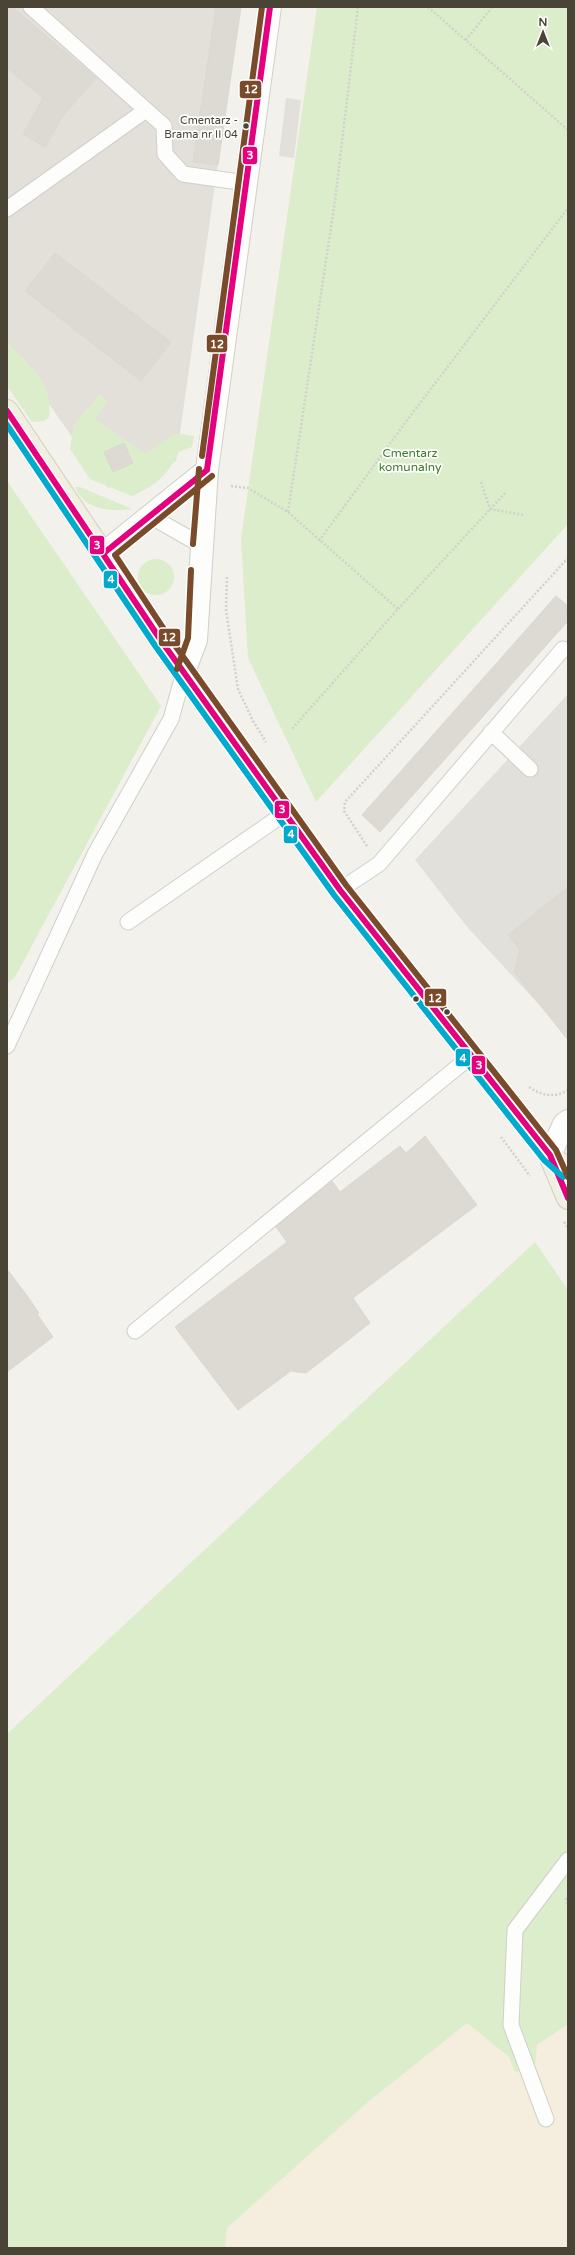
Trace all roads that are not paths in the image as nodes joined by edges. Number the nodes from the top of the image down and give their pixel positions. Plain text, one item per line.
1 (31, 7) edge
2 (270, 7) edge
3 (46, 13) edge
4 (146, 110) junction
5 (246, 183) junction
6 (7, 209) edge
7 (7, 411) edge
8 (208, 470) junction
9 (150, 516) junction
10 (201, 545) junction
11 (104, 553) junction
12 (563, 649) dead end
13 (184, 672) junction
14 (491, 732) junction
15 (530, 769) dead end
16 (285, 813) junction
17 (340, 890) junction
18 (128, 922) dead end
19 (7, 1046) edge
20 (471, 1056) junction
21 (568, 1121) edge
22 (559, 1152) edge
23 (568, 1171) edge
24 (568, 1198) edge
25 (135, 1331) dead end
26 (568, 1860) edge
27 (546, 2119) dead end

1 - 3 lane
2 - 5 street
3 - 4 lane
4 - 5 lane
4 - 6 lane
5 - 8 street
7 - 11 main road
8 - 9 street
8 - 10 street
9 - 10 lane
9 - 11 street
10 - 13 street
11 - 13 main road
12 - 14 lane
13 - 16 main road
13 - 19 lane
14 - 15 lane
14 - 17 lane
16 - 17 main road
16 - 18 lane
17 - 20 main road
20 - 22 main road
20 - 25 lane
21 - 22 street
22 - 23 main road
22 - 24 main road
26 - 27 lane

